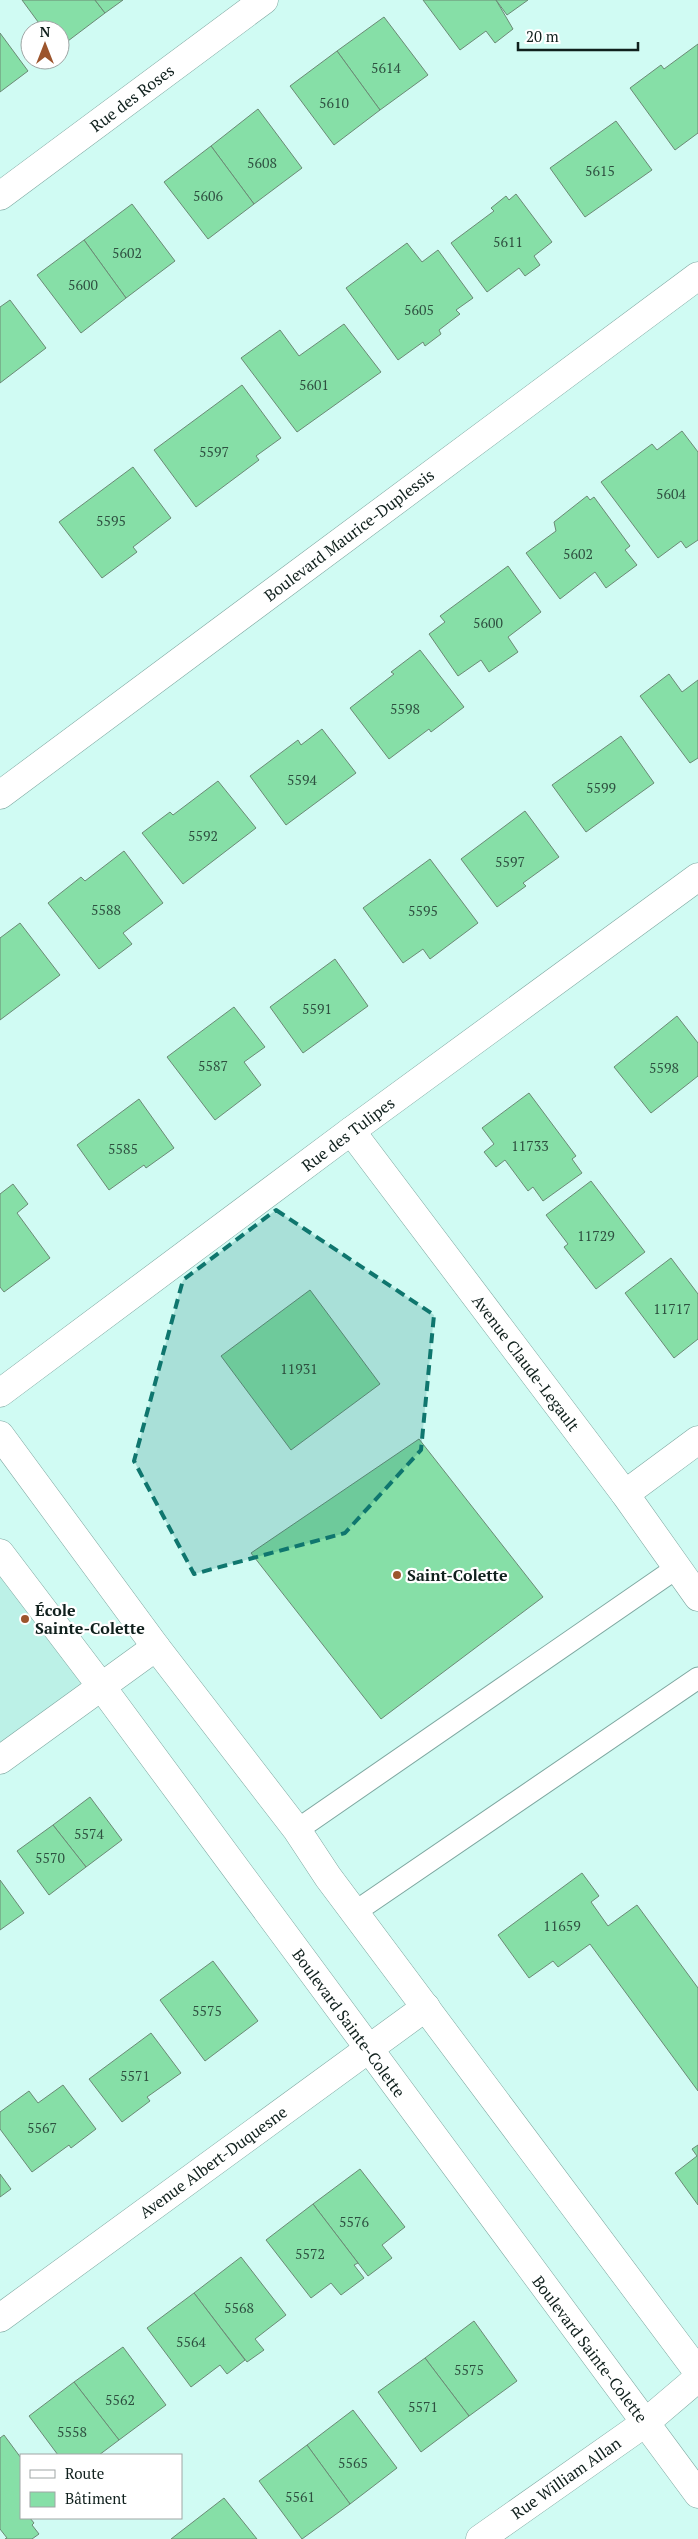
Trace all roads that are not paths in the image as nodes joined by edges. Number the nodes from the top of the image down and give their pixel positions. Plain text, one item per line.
1 (264, 0) edge
2 (0, 196) edge
3 (698, 276) edge
4 (0, 794) edge
5 (698, 877) edge
6 (352, 1131) junction
7 (0, 1393) edge
8 (0, 1435) edge
9 (698, 1440) edge
10 (625, 1494) junction
11 (0, 1553) edge
12 (678, 1567) junction
13 (698, 1597) edge
14 (156, 1647) junction
15 (698, 1678) edge
16 (101, 1686) junction
17 (0, 1760) edge
18 (297, 1830) junction
19 (355, 1912) junction
20 (426, 2007) junction
21 (367, 2048) junction
22 (0, 2318) edge
23 (698, 2372) edge
24 (698, 2378) edge
25 (646, 2423) junction
26 (698, 2494) edge
27 (480, 2539) edge

1 - 2 street, Rue des Roses
3 - 4 street, Boulevard Maurice-Duplessis
5 - 6 street, Rue des Tulipes
6 - 7 street, Rue des Tulipes
6 - 10 street, Avenue Claude-Legault
8 - 14 street
9 - 10 street
10 - 12 street, Avenue Claude-Legault
11 - 16 street, Boulevard Sainte-Colette
12 - 13 street, Avenue Claude-Legault
12 - 18 lane
14 - 16 street
14 - 18 street
15 - 19 lane
16 - 17 street
16 - 21 street, Boulevard Sainte-Colette
18 - 19 street
19 - 20 street
20 - 21 street, Avenue Albert-Duquesne
20 - 23 street
21 - 22 street, Avenue Albert-Duquesne
21 - 25 street, Boulevard Sainte-Colette
24 - 25 street, Rue William Allan
25 - 26 street, Boulevard Sainte-Colette
25 - 27 street, Rue William Allan

